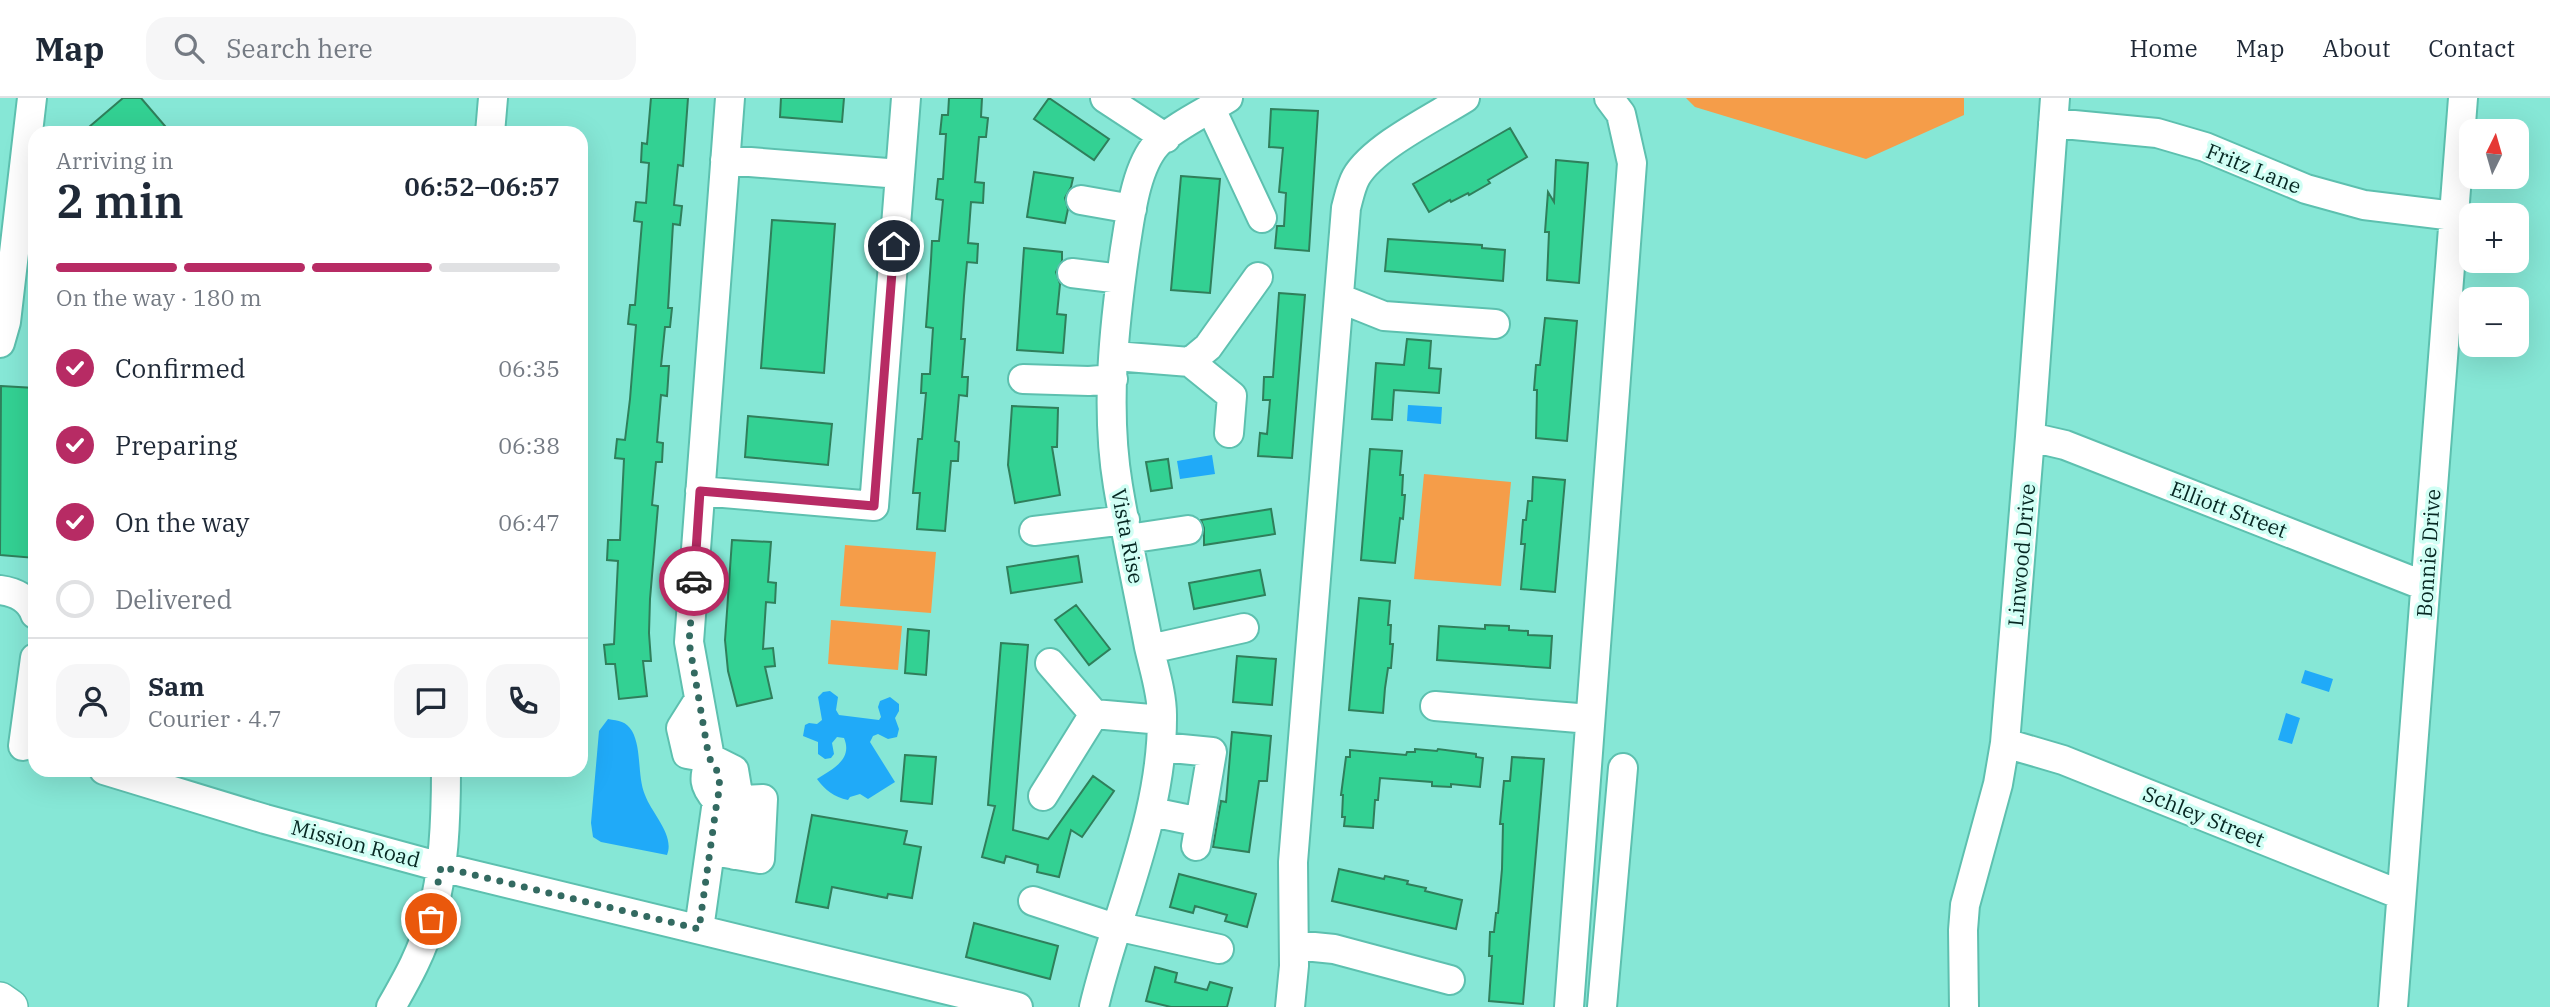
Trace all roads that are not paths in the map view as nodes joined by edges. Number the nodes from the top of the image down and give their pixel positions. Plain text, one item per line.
1 (32, 98) edge
2 (493, 98) edge
3 (730, 98) edge
4 (906, 98) edge
5 (1105, 98) edge
6 (1465, 98) edge
7 (1609, 98) edge
8 (2463, 98) edge
9 (1220, 103) edge
10 (2054, 111) edge
11 (491, 126) edge
12 (1166, 138) junction
13 (725, 160) junction
14 (900, 174) junction
15 (1081, 200) dead end
16 (1132, 209) junction
17 (9, 211) edge
18 (2454, 216) junction
19 (1262, 218) dead end
20 (6, 268) edge
21 (1072, 273) dead end
22 (1258, 277) dead end
23 (1121, 279) junction
24 (1339, 298) junction
25 (1495, 324) dead end
26 (2, 329) edge
27 (1190, 362) junction
28 (1114, 368) junction
29 (1023, 379) dead end
30 (1229, 433) dead end
31 (2030, 437) junction
32 (700, 491) junction
33 (1127, 530) junction
34 (1188, 530) dead end
35 (1034, 531) dead end
36 (2425, 586) junction
37 (0, 590) edge
38 (28, 603) edge
39 (1244, 628) dead end
40 (1150, 649) junction
41 (1050, 663) dead end
42 (28, 696) edge
43 (1435, 706) dead end
44 (1094, 714) junction
45 (1590, 719) junction
46 (1162, 733) junction
47 (2005, 743) junction
48 (19, 744) edge
49 (1623, 768) dead end
50 (127, 777) edge
51 (446, 777) edge
52 (1043, 796) dead end
53 (728, 801) junction
54 (1152, 812) junction
55 (722, 853) junction
56 (441, 867) junction
57 (2402, 895) junction
58 (1033, 901) dead end
59 (1115, 927) junction
60 (699, 929) junction
61 (1294, 945) junction
62 (1219, 949) dead end
63 (1450, 980) dead end
64 (0, 1000) edge
65 (10, 1007) edge
66 (391, 1007) edge
67 (1018, 1007) edge
68 (1094, 1007) edge
69 (1290, 1007) edge
70 (1569, 1007) edge
71 (1602, 1007) edge
72 (1964, 1007) edge
73 (2393, 1007) edge

1 - 17 street
2 - 11 street
3 - 13 street
4 - 14 street
5 - 12 street
6 - 24 street
7 - 45 street
8 - 18 street, Bonnie Drive
9 - 12 street, Vista Rise
9 - 19 street
10 - 18 street, Fritz Lane
10 - 31 street, Linwood Drive
12 - 16 street, Vista Rise
13 - 14 street
13 - 32 street
14 - 32 street
15 - 16 street
16 - 23 street, Vista Rise
17 - 20 street
18 - 36 street, Bonnie Drive
20 - 26 street
21 - 23 street
22 - 27 street
23 - 28 street, Vista Rise
24 - 25 street
24 - 61 street
27 - 28 street
27 - 30 street
28 - 29 street
28 - 33 street, Vista Rise
31 - 36 street, Elliott Street
31 - 47 street, Linwood Drive
32 - 53 street
33 - 34 street
33 - 35 street
33 - 40 street, Vista Rise
36 - 57 street, Bonnie Drive
37 - 38 street
39 - 40 street
40 - 46 street, Vista Rise
41 - 44 street
42 - 48 street
43 - 45 street
44 - 46 street
44 - 52 street
45 - 70 street
46 - 54 street, Vista Rise
46 - 54 street
47 - 57 street, Schley Street
47 - 72 street, Linwood Drive
49 - 71 street
50 - 56 street, Mission Road
51 - 56 street
53 - 55 street
53 - 55 street
54 - 59 street, Vista Rise
55 - 60 street
56 - 60 street, Mission Road
56 - 66 street
57 - 73 street, Bonnie Drive
58 - 59 street
59 - 62 street
59 - 68 street, Vista Rise
60 - 67 street, Mission Road
61 - 63 street
61 - 69 street
64 - 65 main road

